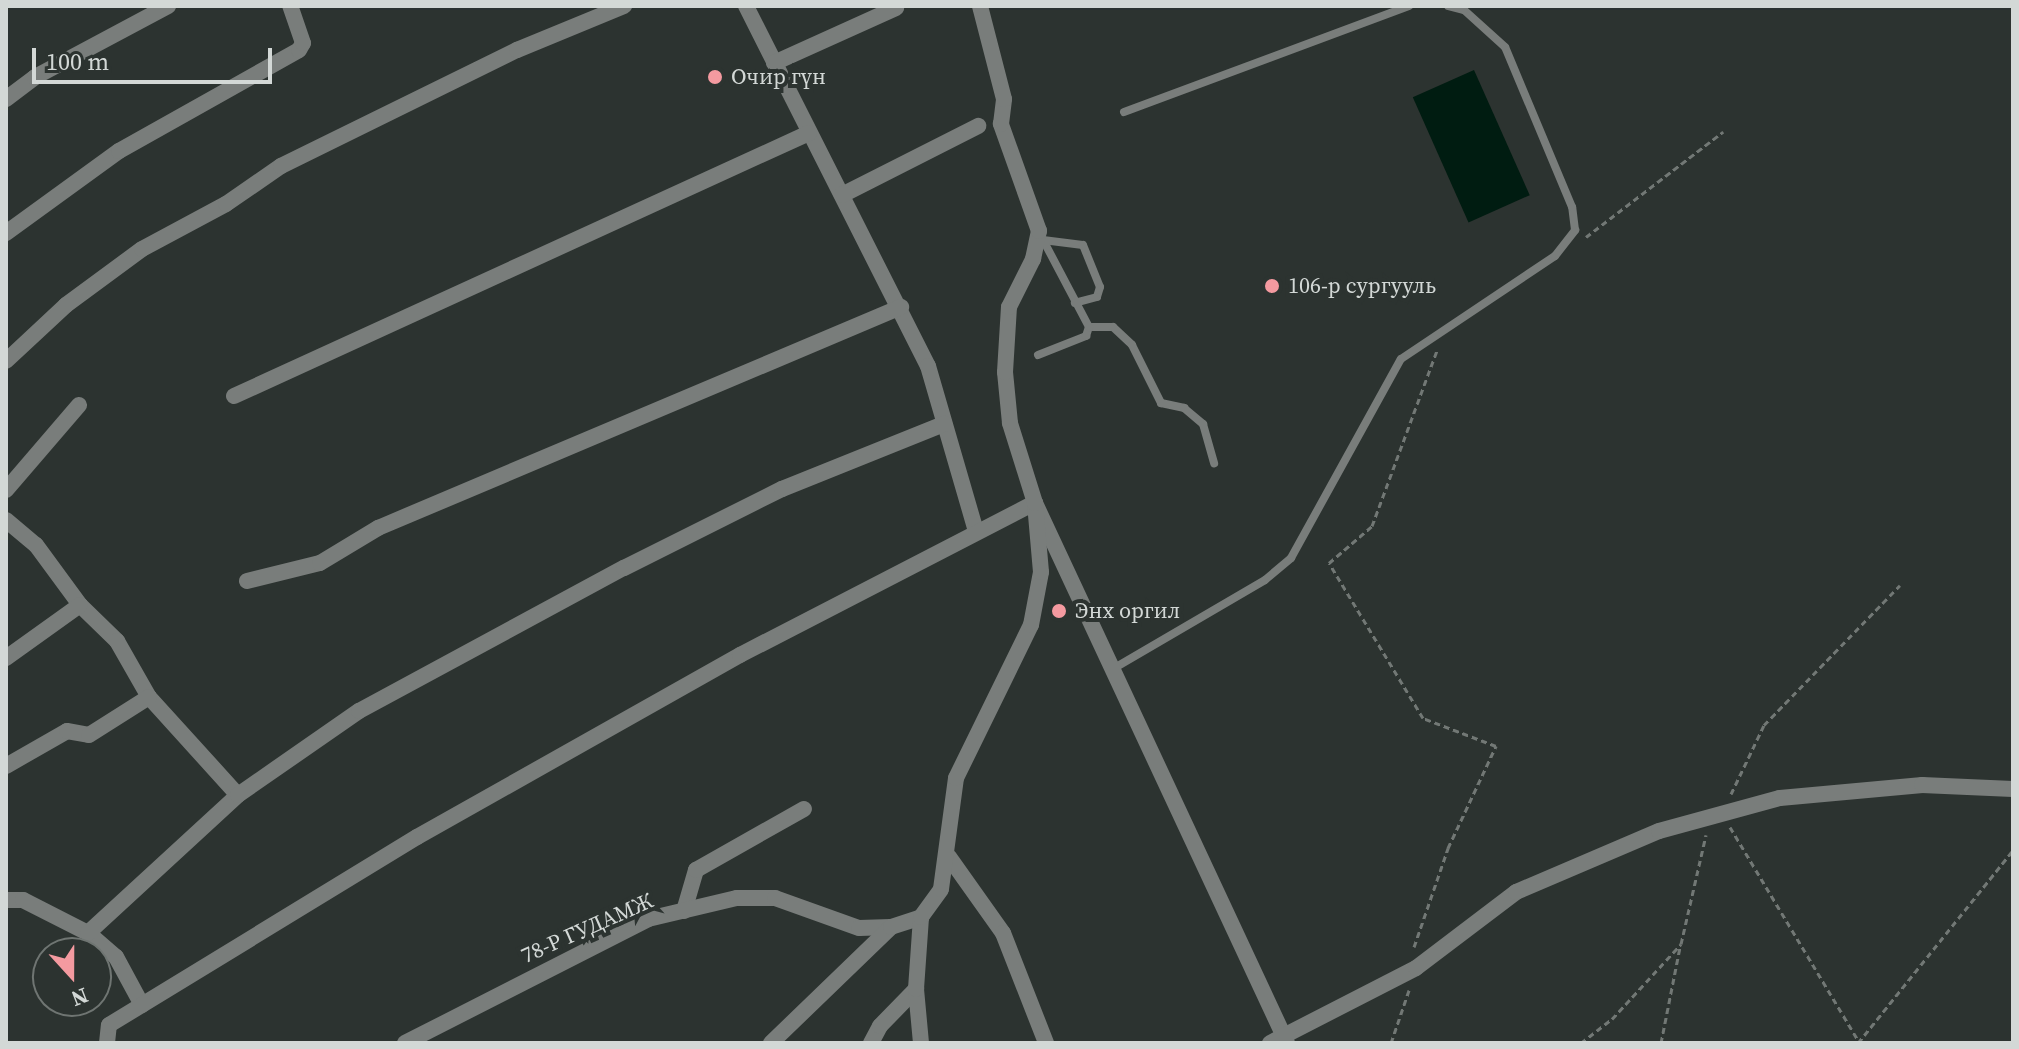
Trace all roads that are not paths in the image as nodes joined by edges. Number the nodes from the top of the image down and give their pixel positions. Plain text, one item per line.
1 (168, 6) edge
2 (290, 6) edge
3 (624, 6) edge
4 (746, 6) edge
5 (980, 6) edge
6 (1409, 6) edge
7 (1448, 6) edge
8 (896, 8) edge
9 (774, 63) junction
10 (6, 99) edge
11 (1124, 112) dead end
12 (978, 126) dead end
13 (809, 133) junction
14 (842, 195) junction
15 (6, 233) edge
16 (1041, 236) junction
17 (1075, 303) junction
18 (901, 307) junction
19 (1089, 327) junction
20 (1038, 355) dead end
21 (6, 361) edge
22 (234, 396) dead end
23 (79, 405) dead end
24 (944, 424) junction
25 (1214, 463) dead end
26 (6, 490) edge
27 (1035, 503) junction
28 (6, 520) edge
29 (976, 531) junction
30 (247, 581) dead end
31 (80, 605) junction
32 (6, 658) edge
33 (1110, 671) junction
34 (149, 697) junction
35 (6, 766) edge
36 (2013, 789) edge
37 (238, 795) junction
38 (804, 809) dead end
39 (949, 857) junction
40 (6, 900) edge
41 (684, 911) junction
42 (921, 917) junction
43 (891, 927) junction
44 (88, 933) junction
45 (916, 989) junction
46 (142, 1005) junction
47 (1285, 1041) edge
48 (107, 1043) edge
49 (405, 1043) edge
50 (771, 1043) edge
51 (871, 1043) edge
52 (921, 1043) edge
53 (1046, 1043) edge

1 - 10 street
2 - 15 street
3 - 21 street
4 - 9 street
5 - 16 street
6 - 11 lane
7 - 33 lane
8 - 9 street
9 - 13 street
12 - 14 street
13 - 14 street
13 - 22 street
14 - 18 street
16 - 17 lane
16 - 17 lane
16 - 27 street
17 - 19 lane
18 - 24 street
18 - 30 street
19 - 20 lane
19 - 25 lane
23 - 26 street
24 - 29 street
24 - 37 street
27 - 29 street
27 - 33 street
27 - 39 street
28 - 31 street
29 - 46 street
31 - 32 street
31 - 34 street
33 - 47 street
34 - 35 street
34 - 37 street
36 - 47 street
37 - 44 street
38 - 41 street
39 - 42 street
39 - 53 street
40 - 44 street
41 - 43 street, 78-Р ГУДАМЖ
41 - 49 street, 78-Р ГУДАМЖ
42 - 43 street
42 - 45 street
43 - 50 street
44 - 46 street
45 - 51 street
45 - 52 street
46 - 48 street

